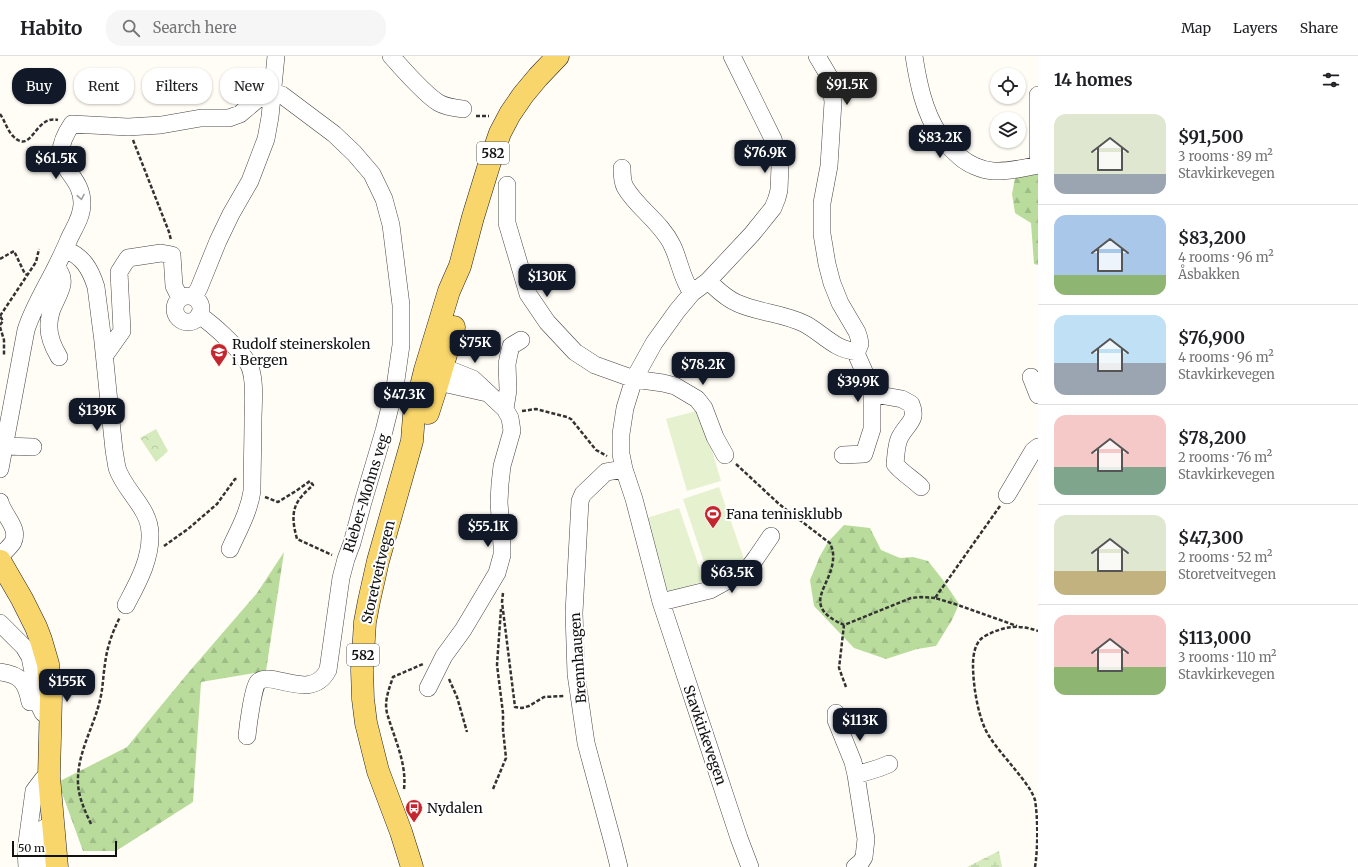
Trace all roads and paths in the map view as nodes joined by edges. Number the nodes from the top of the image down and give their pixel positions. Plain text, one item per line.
1 (276, 56) edge
2 (391, 56) edge
3 (558, 56) edge
4 (732, 56) edge
5 (817, 56) edge
6 (914, 56) edge
7 (275, 68) edge
8 (278, 94) edge
9 (1038, 95) edge
10 (252, 104) edge
11 (271, 104) edge
12 (463, 109) dead end
13 (0, 114) edge
14 (72, 124) junction
15 (128, 127) junction
16 (1038, 156) edge
17 (1038, 165) edge
18 (622, 168) dead end
19 (507, 185) dead end
20 (39, 248) dead end
21 (64, 249) junction
22 (172, 255) junction
23 (0, 259) edge
24 (56, 268) junction
25 (28, 275) junction
26 (708, 281) junction
27 (692, 294) junction
28 (187, 298) junction
29 (0, 316) edge
30 (199, 316) junction
31 (0, 326) edge
32 (521, 340) dead end
33 (855, 351) junction
34 (105, 355) junction
35 (4, 356) dead end
36 (59, 357) dead end
37 (435, 373) junction
38 (1031, 377) dead end
39 (634, 379) junction
40 (874, 394) junction
41 (1038, 395) edge
42 (508, 413) junction
43 (5, 446) junction
44 (33, 447) dead end
45 (1038, 447) edge
46 (725, 455) joint
47 (842, 455) dead end
48 (622, 462) junction
49 (0, 469) edge
50 (252, 487) junction
51 (921, 487) dead end
52 (1007, 495) joint
53 (0, 502) edge
54 (771, 536) dead end
55 (149, 546) junction
56 (230, 549) dead end
57 (0, 556) edge
58 (346, 559) junction
59 (0, 561) edge
60 (504, 587) dead end
61 (935, 598) junction
62 (502, 602) junction
63 (661, 602) junction
64 (126, 605) joint
65 (0, 623) edge
66 (844, 625) junction
67 (1018, 626) junction
68 (1038, 631) edge
69 (440, 663) junction
70 (0, 672) edge
71 (846, 687) dead end
72 (428, 688) dead end
73 (580, 699) junction
74 (46, 713) junction
75 (836, 713) dead end
76 (467, 732) dead end
77 (246, 736) dead end
78 (889, 764) dead end
79 (856, 775) junction
80 (49, 777) junction
81 (404, 786) dead end
82 (493, 789) dead end
83 (91, 824) dead end
84 (53, 825) junction
85 (27, 867) edge
86 (40, 867) edge
87 (57, 867) edge
88 (412, 867) edge
89 (619, 867) edge
90 (750, 867) edge
91 (855, 867) edge
92 (1035, 867) edge

1 - 7 street
2 - 12 street
3 - 37 main road, Storetveitvegen / 582
4 - 26 street, Stavkirkevegen
5 - 33 street
6 - 17 street
8 - 58 street, Rieber-Mohns veg
9 - 16 street
10 - 15 street
11 - 28 street
13 - 14 path
14 - 15 street
14 -> 21 street
15 - 22 path
18 - 27 street
19 - 39 street
20 - 25 path
21 - 24 street
21 - 34 street
22 - 28 street
22 - 34 street
23 - 25 path
24 - 36 street
24 - 43 street
25 - 29 path
26 - 27 street, Stavkirkevegen
26 - 33 street
27 - 39 street, Stavkirkevegen
28 - 30 street
28 - 30 street
29 - 31 path
30 - 50 street
31 - 35 path
32 - 42 street
33 - 40 street
34 - 55 street
37 - 42 street
37 - 88 main road, Storetveitvegen / 582
38 - 41 street
39 - 46 street
39 - 48 street, Stavkirkevegen
40 - 47 street
40 - 51 street
42 - 48 path
42 - 69 street
43 - 44 street
43 - 49 street
45 - 52 street
46 - 66 path
48 - 63 street, Stavkirkevegen
48 - 73 street, Brennhaugen
50 - 55 path
50 - 56 street
50 - 58 path
52 - 61 path
53 - 57 street
54 - 63 street
55 - 64 street
58 - 77 street, Rieber-Mohns veg
59 - 74 main road
60 - 62 path
61 - 66 path
61 - 67 path
62 - 73 path
62 - 82 path
63 - 90 street, Stavkirkevegen
64 - 83 path
65 - 74 street
66 - 71 path
67 - 68 path
67 - 92 path
69 - 72 street
69 - 76 path
69 - 81 path
70 - 74 street
73 - 89 street, Brennhaugen
74 - 80 main road
75 - 79 street
78 - 79 street
79 - 91 street
80 - 84 main road
80 - 85 street
84 - 86 street
84 - 87 main road

